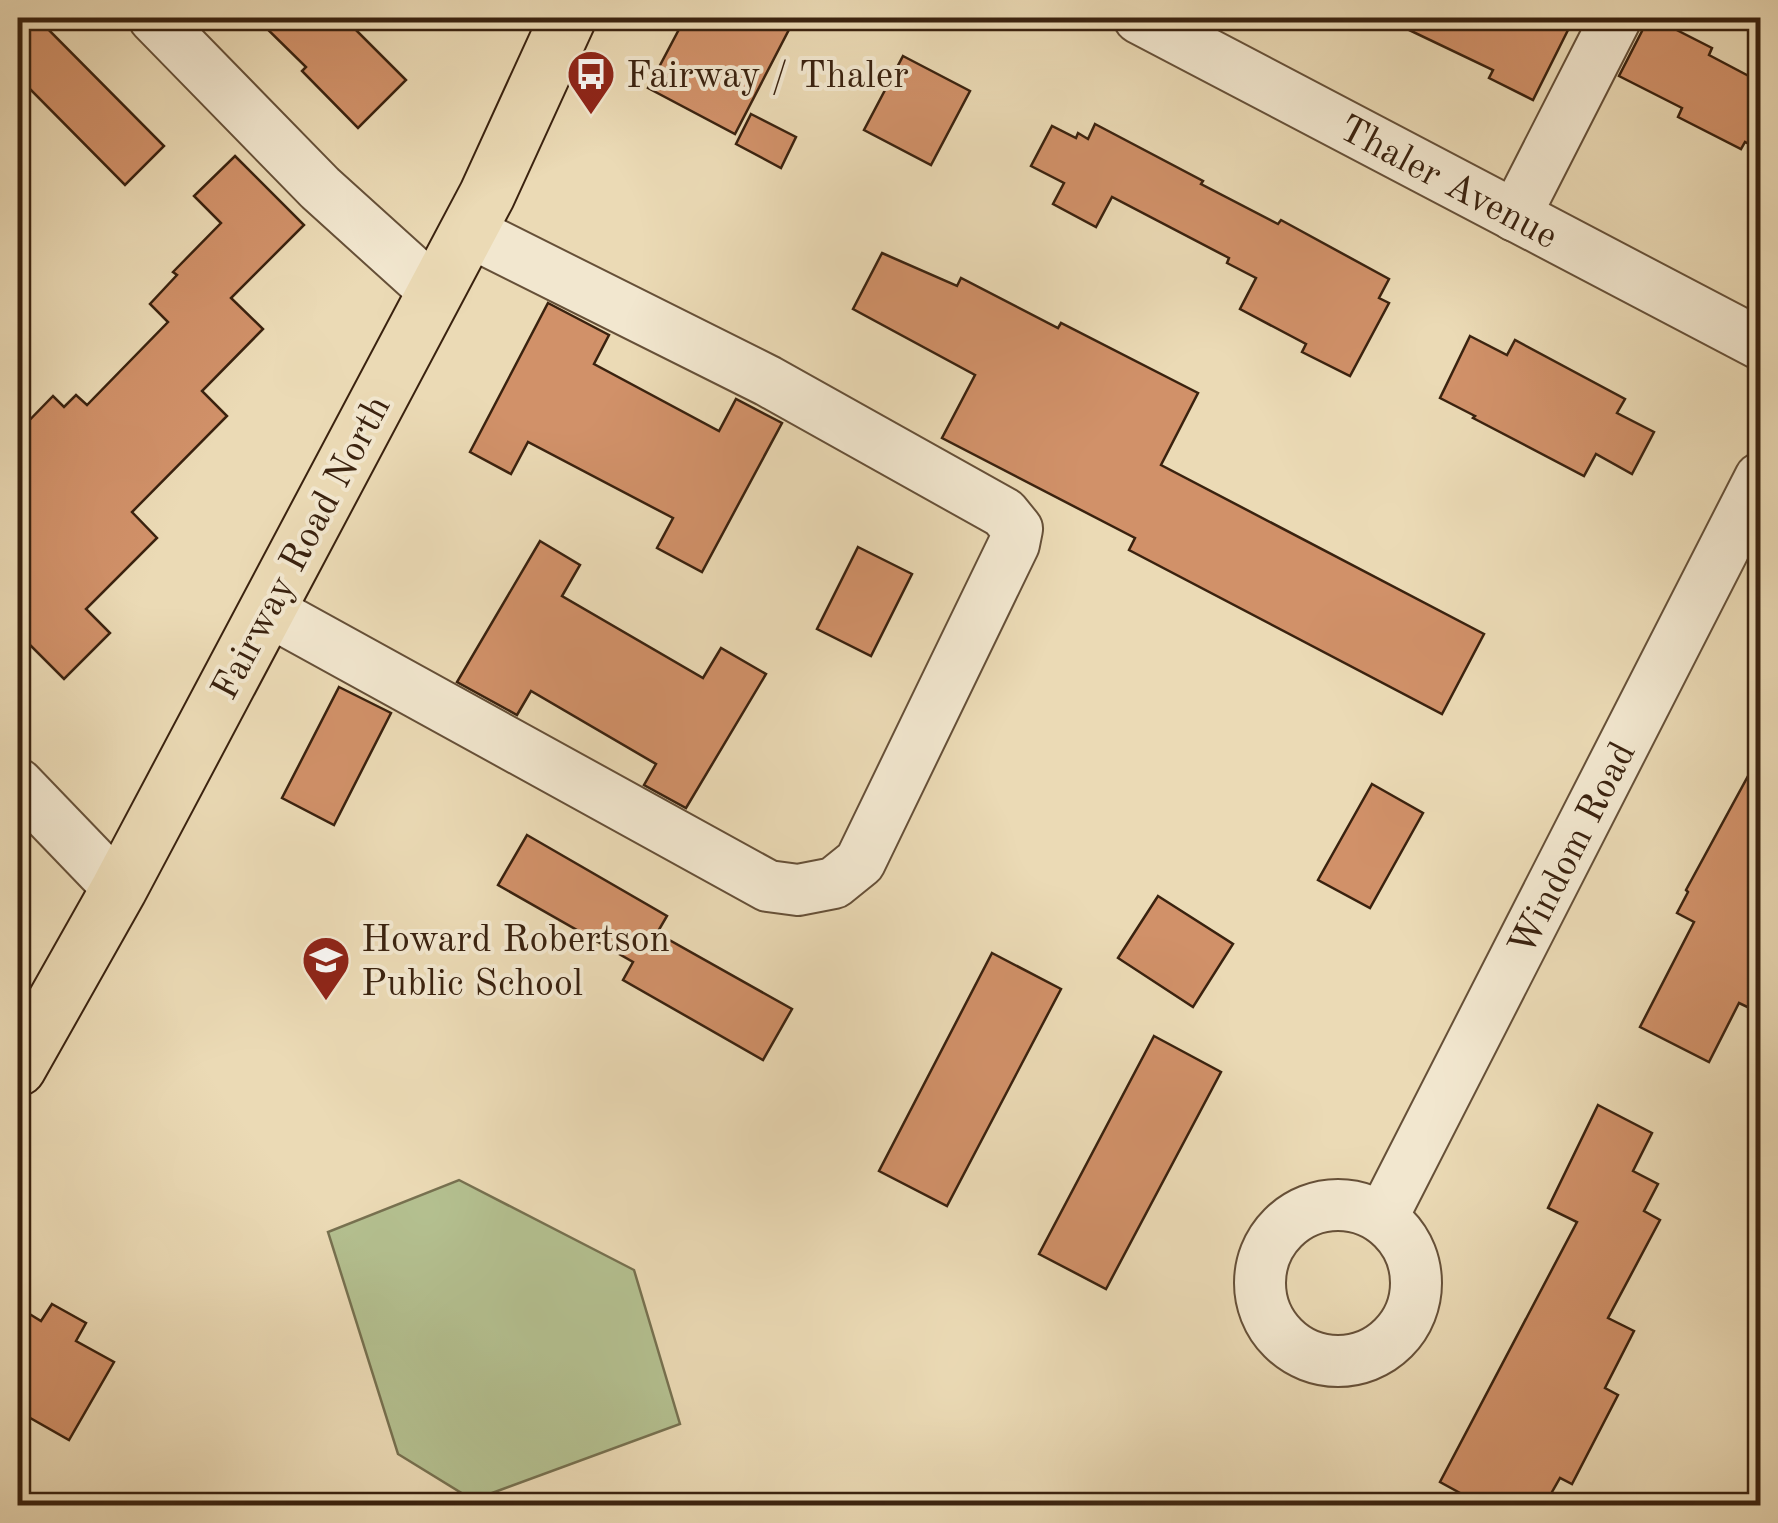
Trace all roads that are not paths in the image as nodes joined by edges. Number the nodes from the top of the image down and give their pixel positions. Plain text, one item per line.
1 (154, 18) edge
2 (568, 18) edge
3 (1139, 18) edge
4 (1616, 18) edge
5 (1515, 216) junction
6 (468, 231) junction
7 (435, 292) junction
8 (1760, 344) edge
9 (1760, 478) edge
10 (267, 610) junction
11 (18, 784) edge
12 (119, 889) junction
13 (18, 1068) edge
14 (1382, 1218) dead end

1 - 7 street
2 - 6 main road, Fairway Road North
3 - 5 street, Thaler Avenue
4 - 5 street
5 - 8 street, Thaler Avenue
6 - 7 main road, Fairway Road North
6 - 10 street
7 - 10 main road, Fairway Road North
9 - 14 street, Windom Road
10 - 12 main road, Fairway Road North
11 - 12 street
12 - 13 main road, Fairway Road North

